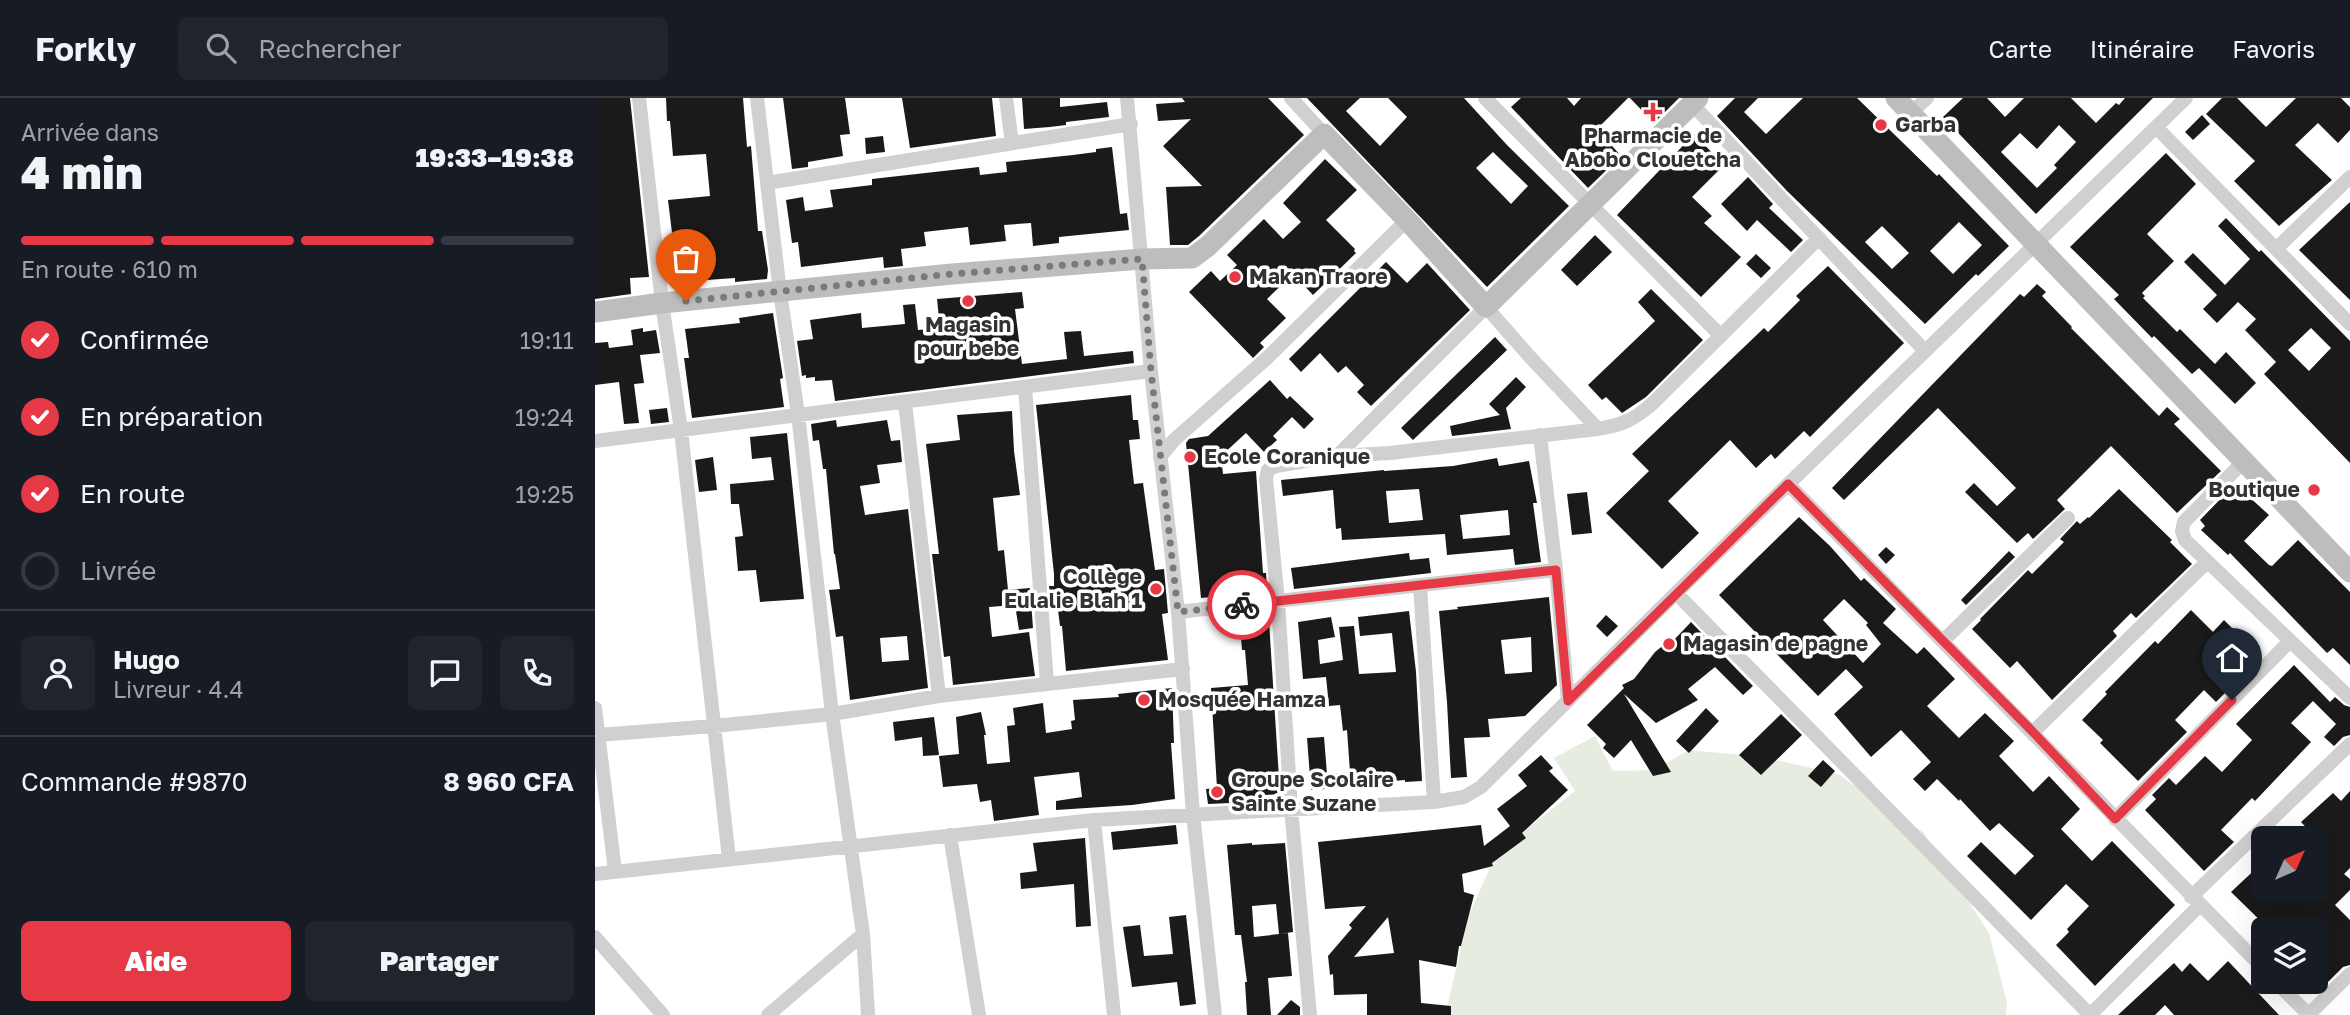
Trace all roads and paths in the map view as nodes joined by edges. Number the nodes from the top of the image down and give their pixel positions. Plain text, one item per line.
1 (639, 98) edge
2 (757, 98) edge
3 (1006, 98) edge
4 (1127, 98) edge
5 (1291, 98) edge
6 (1896, 98) edge
7 (1927, 98) edge
8 (2186, 98) edge
9 (1490, 100) edge
10 (1695, 101) edge
11 (1910, 114) junction
12 (1131, 124) junction
13 (2156, 127) junction
14 (1324, 134) junction
15 (1011, 143) junction
16 (2350, 177) edge
17 (767, 183) junction
18 (1590, 205) junction
19 (1408, 220) junction
20 (1819, 238) junction
21 (2035, 244) junction
22 (2277, 248) junction
23 (1142, 259) junction
24 (780, 292) junction
25 (662, 303) junction
26 (1486, 307) junction
27 (595, 312) edge
28 (2350, 324) edge
29 (1721, 336) junction
30 (1926, 351) junction
31 (1151, 371) junction
32 (1025, 387) junction
33 (905, 403) junction
34 (798, 414) junction
35 (1598, 429) junction
36 (681, 430) junction
37 (1540, 435) junction
38 (595, 441) edge
39 (1337, 456) junction
40 (1160, 457) junction
41 (2243, 462) junction
42 (1788, 484) junction
43 (2068, 518) dead end
44 (2207, 562) junction
45 (1556, 570) junction
46 (2350, 572) edge
47 (1420, 585) junction
48 (1676, 593) junction
49 (1278, 601) junction
50 (1178, 612) junction
51 (1943, 640) junction
52 (2290, 640) junction
53 (1183, 669) junction
54 (1047, 683) junction
55 (939, 696) junction
56 (2350, 698) edge
57 (1568, 701) junction
58 (595, 708) edge
59 (832, 714) junction
60 (714, 726) junction
61 (2033, 732) junction
62 (598, 735) junction
63 (2350, 744) edge
64 (1434, 802) junction
65 (1291, 808) junction
66 (1193, 814) junction
67 (2115, 819) junction
68 (1094, 820) junction
69 (950, 835) junction
70 (850, 848) junction
71 (729, 859) junction
72 (615, 870) junction
73 (595, 874) edge
74 (2196, 901) junction
75 (863, 934) junction
76 (595, 937) edge
77 (2251, 956) edge
78 (2350, 974) edge
79 (2288, 994) edge
80 (1215, 1014) edge
81 (663, 1015) edge
82 (768, 1015) edge
83 (868, 1015) edge
84 (979, 1015) edge
85 (1114, 1015) edge
86 (1199, 1015) edge
87 (1310, 1015) edge
88 (2090, 1015) edge
89 (2309, 1015) edge

1 - 25 street
2 - 17 street
3 - 15 street
4 - 12 street
5 - 14 street
6 - 11 street
7 - 11 street
8 - 13 street
9 - 18 street
10 - 18 street
10 - 20 street
11 - 21 street
12 - 15 street
12 - 23 street
13 - 21 street
13 - 22 street
14 - 19 street
14 - 23 street
15 - 17 street
16 - 22 street
17 - 24 street
18 - 26 street
18 - 29 street
19 - 26 street
19 - 40 street
20 - 29 street
20 - 30 street
21 - 30 street
21 - 41 street
22 - 28 street
23 - 24 street
23 - 31 street
24 - 25 street
24 - 34 street
25 - 27 street
25 - 36 street
26 - 35 street
26 - 39 street
29 - 35 street
30 - 42 street
31 - 32 street
31 - 40 street
32 - 33 street
32 - 54 street
33 - 34 street
33 - 55 street
34 - 36 street
34 - 59 street
35 - 37 street
36 - 38 street
36 - 60 street
37 - 39 street
37 - 45 street
39 - 49 street
40 - 50 street
41 - 44 street
41 - 46 street
42 - 48 street
42 - 51 street
43 - 51 street
44 - 52 street
44 - 61 street
45 - 47 street
45 - 57 street
47 - 49 street
47 - 64 street
48 - 57 street
48 - 88 street
49 - 50 street
49 - 65 street
50 - 53 street
51 - 61 street
52 - 56 street
52 - 67 street
53 - 54 street
53 - 66 street
54 - 55 street
55 - 59 street
57 - 64 street
58 - 62 street
59 - 60 street
59 - 70 street
60 - 62 street
60 - 71 street
61 - 67 street
62 - 72 street
63 - 74 street
64 - 65 street
65 - 66 street
65 - 87 street
66 - 68 street
66 - 80 street
67 - 74 street
68 - 69 street
68 - 85 street
69 - 70 street
69 - 84 street
70 - 71 street
70 - 75 street
71 - 72 street
72 - 73 street
74 - 77 street
74 - 88 street
75 - 82 street
75 - 83 street
76 - 81 street
78 - 89 street
79 - 89 street
80 - 86 street

